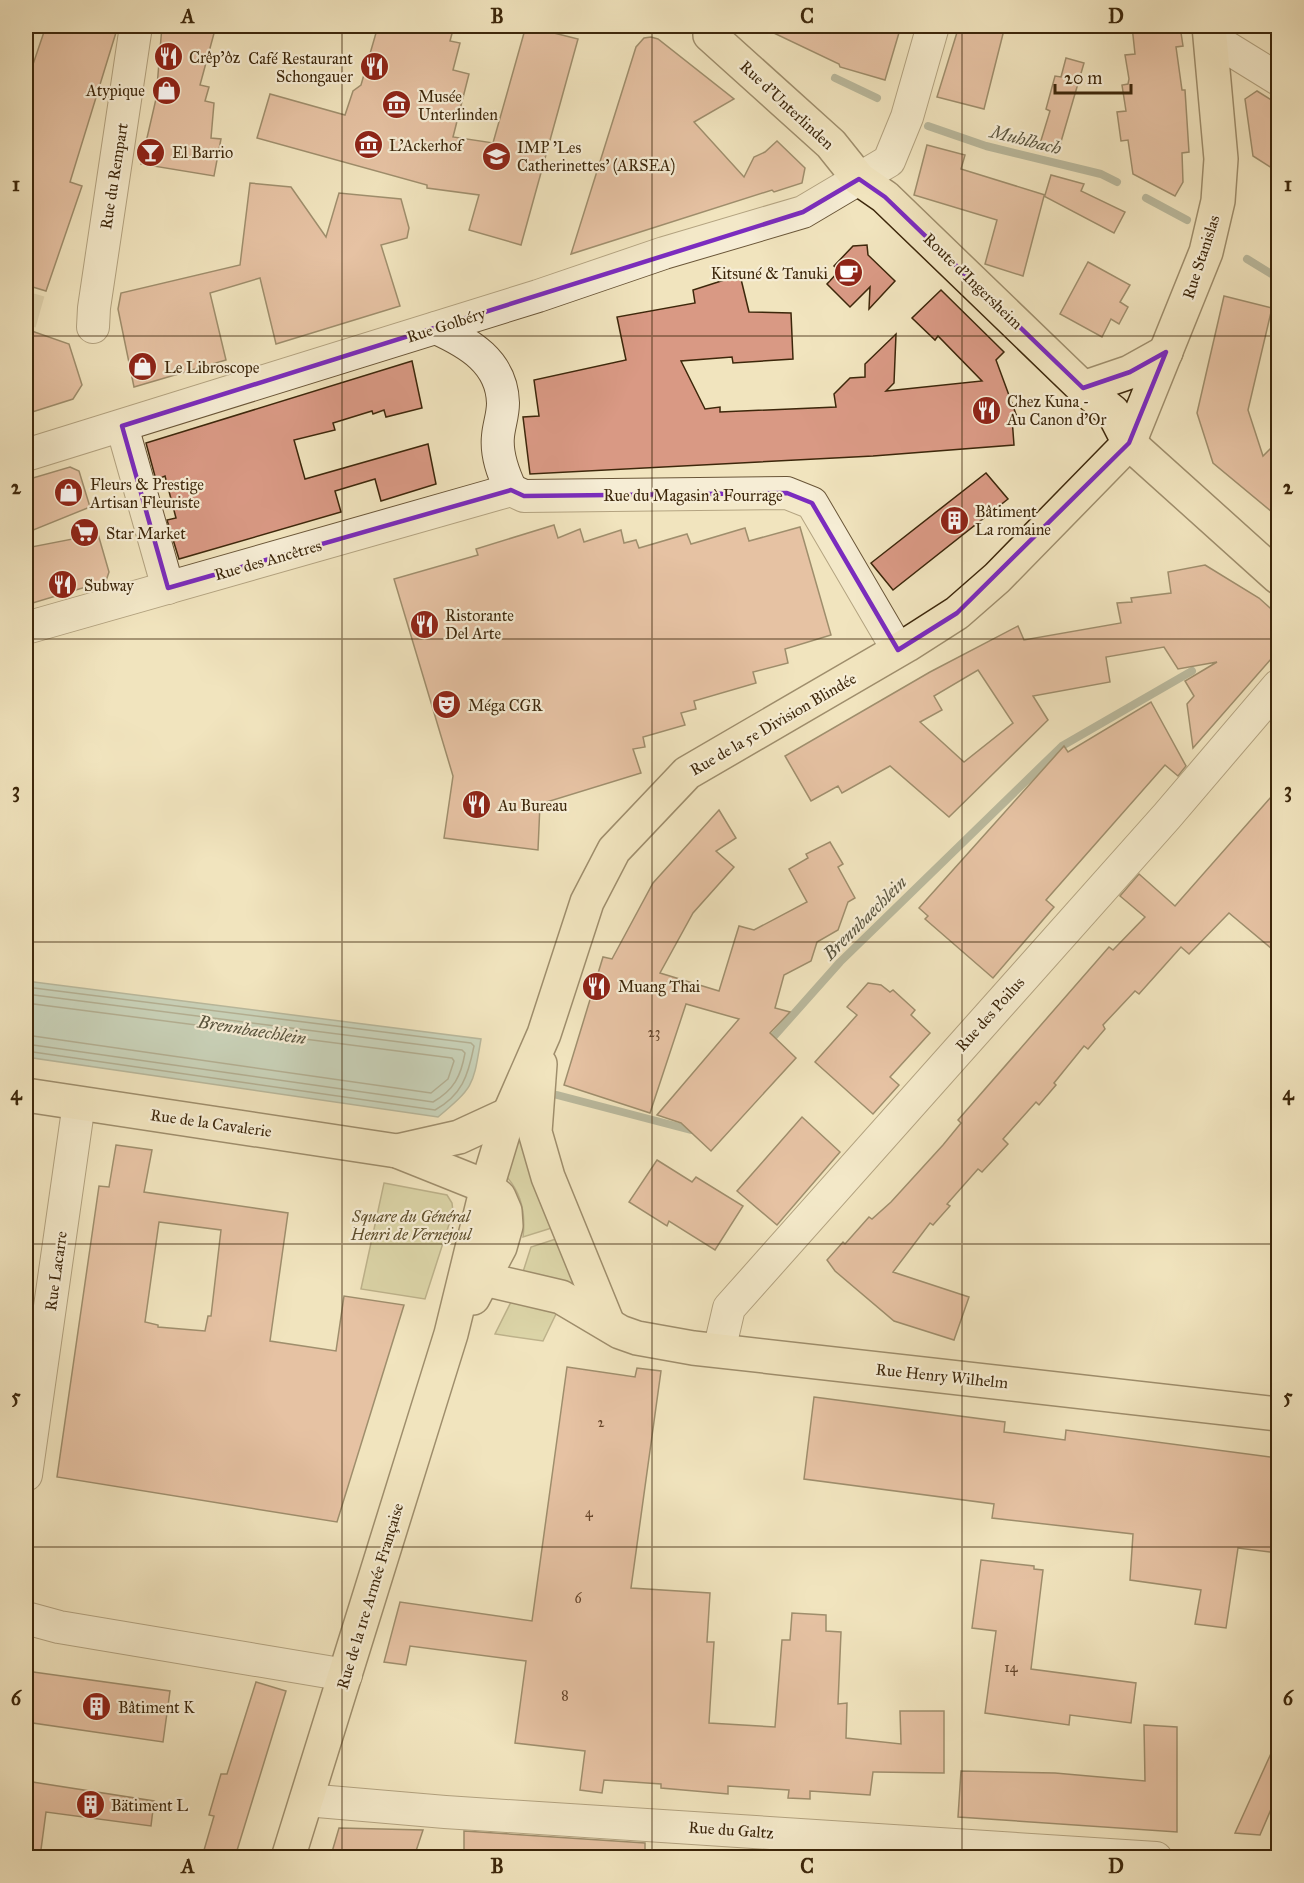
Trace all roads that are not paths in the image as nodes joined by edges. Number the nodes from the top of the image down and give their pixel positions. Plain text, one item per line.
1 (136, 26) edge
2 (933, 26) edge
3 (711, 30) edge
4 (1210, 31) edge
5 (1278, 79) edge
6 (859, 179) junction
7 (93, 327) dead end
8 (436, 328) junction
9 (1166, 352) junction
10 (1083, 388) junction
11 (122, 426) junction
12 (1129, 442) junction
13 (26, 455) edge
14 (511, 490) junction
15 (1278, 578) edge
16 (168, 588) junction
17 (26, 628) edge
18 (898, 650) junction
19 (1278, 686) edge
20 (544, 1034) junction
21 (26, 1095) edge
22 (79, 1103) junction
23 (509, 1114) junction
24 (397, 1151) junction
25 (487, 1186) junction
26 (484, 1279) junction
27 (608, 1324) junction
28 (451, 1334) junction
29 (719, 1351) junction
30 (1278, 1414) edge
31 (26, 1475) edge
32 (26, 1618) edge
33 (346, 1675) junction
34 (306, 1800) junction
35 (288, 1857) edge
36 (1156, 1857) edge

1 - 7 street, Rue du Rempart
2 - 6 street, Rue Golbéry
3 - 6 main road, Rue d'Unterlinden
4 - 5 street
4 - 9 main road, Rue Stanislas
6 - 8 street, Rue Golbéry
6 - 10 main road, Route d'Ingersheim
8 - 11 street, Rue Golbéry
8 - 14 street
9 - 10 main road
9 - 12 main road, Rue Stanislas
10 - 12 main road, Route d'Ingersheim
11 - 13 street, Rue Golbéry
11 - 16 street
12 - 15 main road, Route d'Ingersheim
12 - 18 main road, Rue de la 5e Division Blindée
14 - 16 street, Rue des Ancêtres
14 - 18 street, Rue du Magasin à Fourrage
16 - 17 street, Rue des Ancêtres
18 - 20 main road, Rue de la 5e Division Blindée
19 - 29 street, Rue des Poilus
20 - 23 main road, Rue de la 5e Division Blindée
20 - 27 main road
21 - 22 main road, Rue de la Cavalerie
22 - 24 main road, Rue de la Cavalerie
22 - 31 street, Rue Lacarre
23 - 24 main road, Rue de la Cavalerie
23 - 25 main road, Rue de la 5e Division Blindée
24 - 25 main road, Rue de la Cavalerie
25 - 26 main road
25 - 28 main road, Rue de la 5e Division Blindée
26 - 27 main road, Rue Henry Wilhelm
26 - 28 main road
27 - 29 main road, Rue Henry Wilhelm
28 - 33 main road, Rue de la 1re Armée Française
29 - 30 main road, Rue Henry Wilhelm
32 - 33 street
33 - 34 main road, Rue de la 1re Armée Française
34 - 35 main road, Rue de la 1re Armée Française
34 - 36 street, Rue du Galtz

